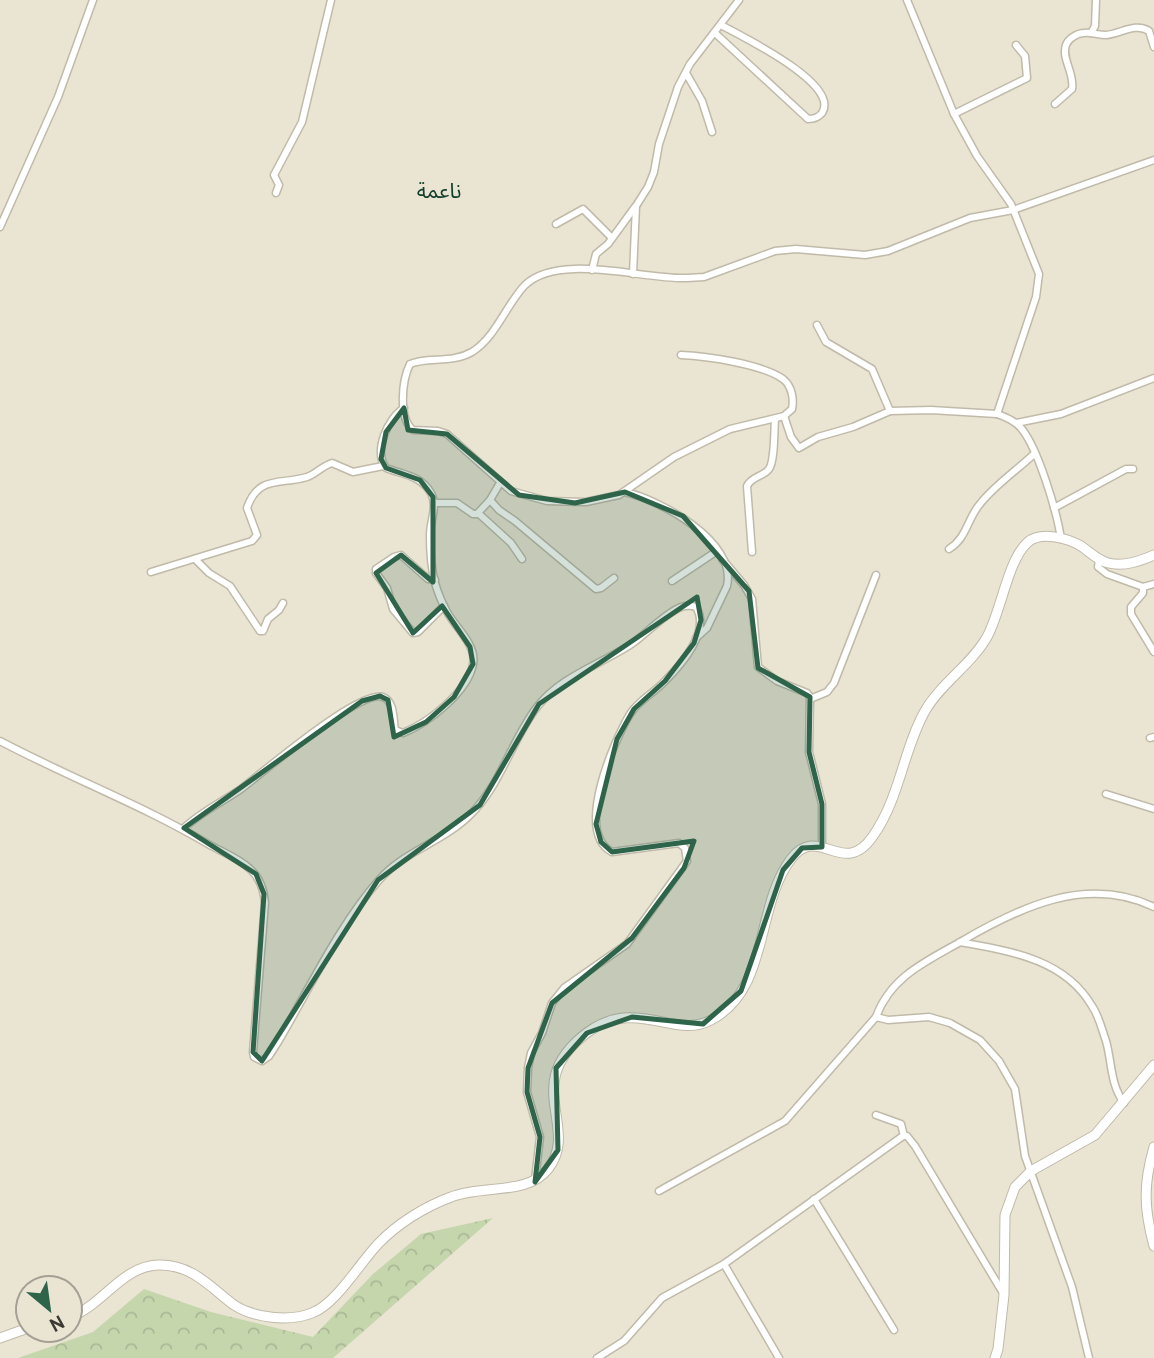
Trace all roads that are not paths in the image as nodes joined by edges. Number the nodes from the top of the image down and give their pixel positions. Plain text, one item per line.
1 (93, 0) edge
2 (331, 0) edge
3 (739, 0) edge
4 (907, 0) edge
5 (1096, 0) edge
6 (721, 25) junction
7 (715, 33) junction
8 (1091, 33) junction
9 (1016, 45) dead end
10 (1154, 47) edge
11 (685, 73) junction
12 (1055, 104) dead end
13 (954, 114) junction
14 (712, 132) dead end
15 (1154, 160) edge
16 (276, 192) dead end
17 (636, 206) junction
18 (1013, 209) junction
19 (556, 224) dead end
20 (0, 227) edge
21 (612, 238) junction
22 (592, 270) junction
23 (633, 274) junction
24 (817, 325) dead end
25 (681, 355) dead end
26 (1154, 378) edge
27 (404, 408) junction
28 (890, 411) junction
29 (997, 414) junction
30 (784, 416) junction
31 (775, 419) junction
32 (1016, 423) junction
33 (1034, 454) junction
34 (383, 466) junction
35 (1133, 469) dead end
36 (500, 483) junction
37 (625, 492) junction
38 (490, 500) junction
39 (435, 503) junction
40 (1054, 508) junction
41 (478, 513) junction
42 (1061, 539) junction
43 (948, 549) dead end
44 (717, 551) junction
45 (752, 552) dead end
46 (1154, 555) edge
47 (195, 559) junction
48 (522, 559) dead end
49 (722, 559) junction
50 (1099, 559) junction
51 (151, 572) dead end
52 (876, 575) dead end
53 (614, 579) dead end
54 (435, 580) junction
55 (671, 581) dead end
56 (1154, 584) edge
57 (1143, 587) junction
58 (283, 603) dead end
59 (444, 606) junction
60 (695, 639) junction
61 (1154, 652) edge
62 (810, 699) junction
63 (0, 741) edge
64 (1105, 794) dead end
65 (1154, 808) edge
66 (184, 828) junction
67 (822, 846) junction
68 (1154, 907) edge
69 (960, 942) junction
70 (876, 1017) junction
71 (1154, 1065) edge
72 (1124, 1103) junction
73 (876, 1115) dead end
74 (904, 1136) junction
75 (1154, 1147) edge
76 (1031, 1171) junction
77 (535, 1182) junction
78 (659, 1191) dead end
79 (814, 1199) junction
80 (1154, 1246) edge
81 (724, 1265) junction
82 (1004, 1295) junction
83 (84, 1310) edge
84 (894, 1330) dead end
85 (998, 1355) edge
86 (597, 1358) edge
87 (779, 1358) edge
88 (1089, 1358) edge

1 - 20 street
2 - 16 street
3 - 6 street
4 - 13 street
5 - 8 street
6 - 7 street
6 - 7 street
7 - 11 street
8 - 10 street
8 - 12 street
9 - 13 street
11 - 14 street
11 - 17 street
13 - 18 street
15 - 18 street
17 - 21 street
17 - 23 street
18 - 23 street
18 - 29 street
19 - 21 street
21 - 22 street
22 - 23 street
22 - 27 street
24 - 28 street
25 - 30 street
26 - 32 street
27 - 34 street
27 - 36 street
28 - 29 street
28 - 30 street
29 - 32 street
30 - 31 street
31 - 37 street
31 - 45 street
32 - 33 street
33 - 40 street
33 - 43 street
34 - 39 street
34 - 47 street
35 - 40 street
36 - 37 street
36 - 38 street
37 - 44 street
38 - 41 street
38 - 53 street
39 - 41 street
39 - 54 street
40 - 42 street
41 - 48 street
42 - 50 street
42 - 67 street
44 - 49 street
44 - 55 street
46 - 50 street
47 - 51 street
47 - 58 street
49 - 60 street
49 - 62 street
50 - 57 street
52 - 62 street
54 - 59 street
54 - 59 street
56 - 57 street
57 - 61 street
59 - 66 street
60 - 66 street
60 - 77 street
62 - 67 street
63 - 66 street
64 - 65 street
67 - 77 street
68 - 69 street
69 - 70 street
69 - 72 street
70 - 76 street
70 - 78 street
71 - 72 street
72 - 76 street
73 - 74 street
74 - 79 street
74 - 82 street
75 - 80 street
76 - 82 street
76 - 88 street
77 - 83 street
79 - 81 street
79 - 84 street
81 - 86 street
81 - 87 street
82 - 85 street

